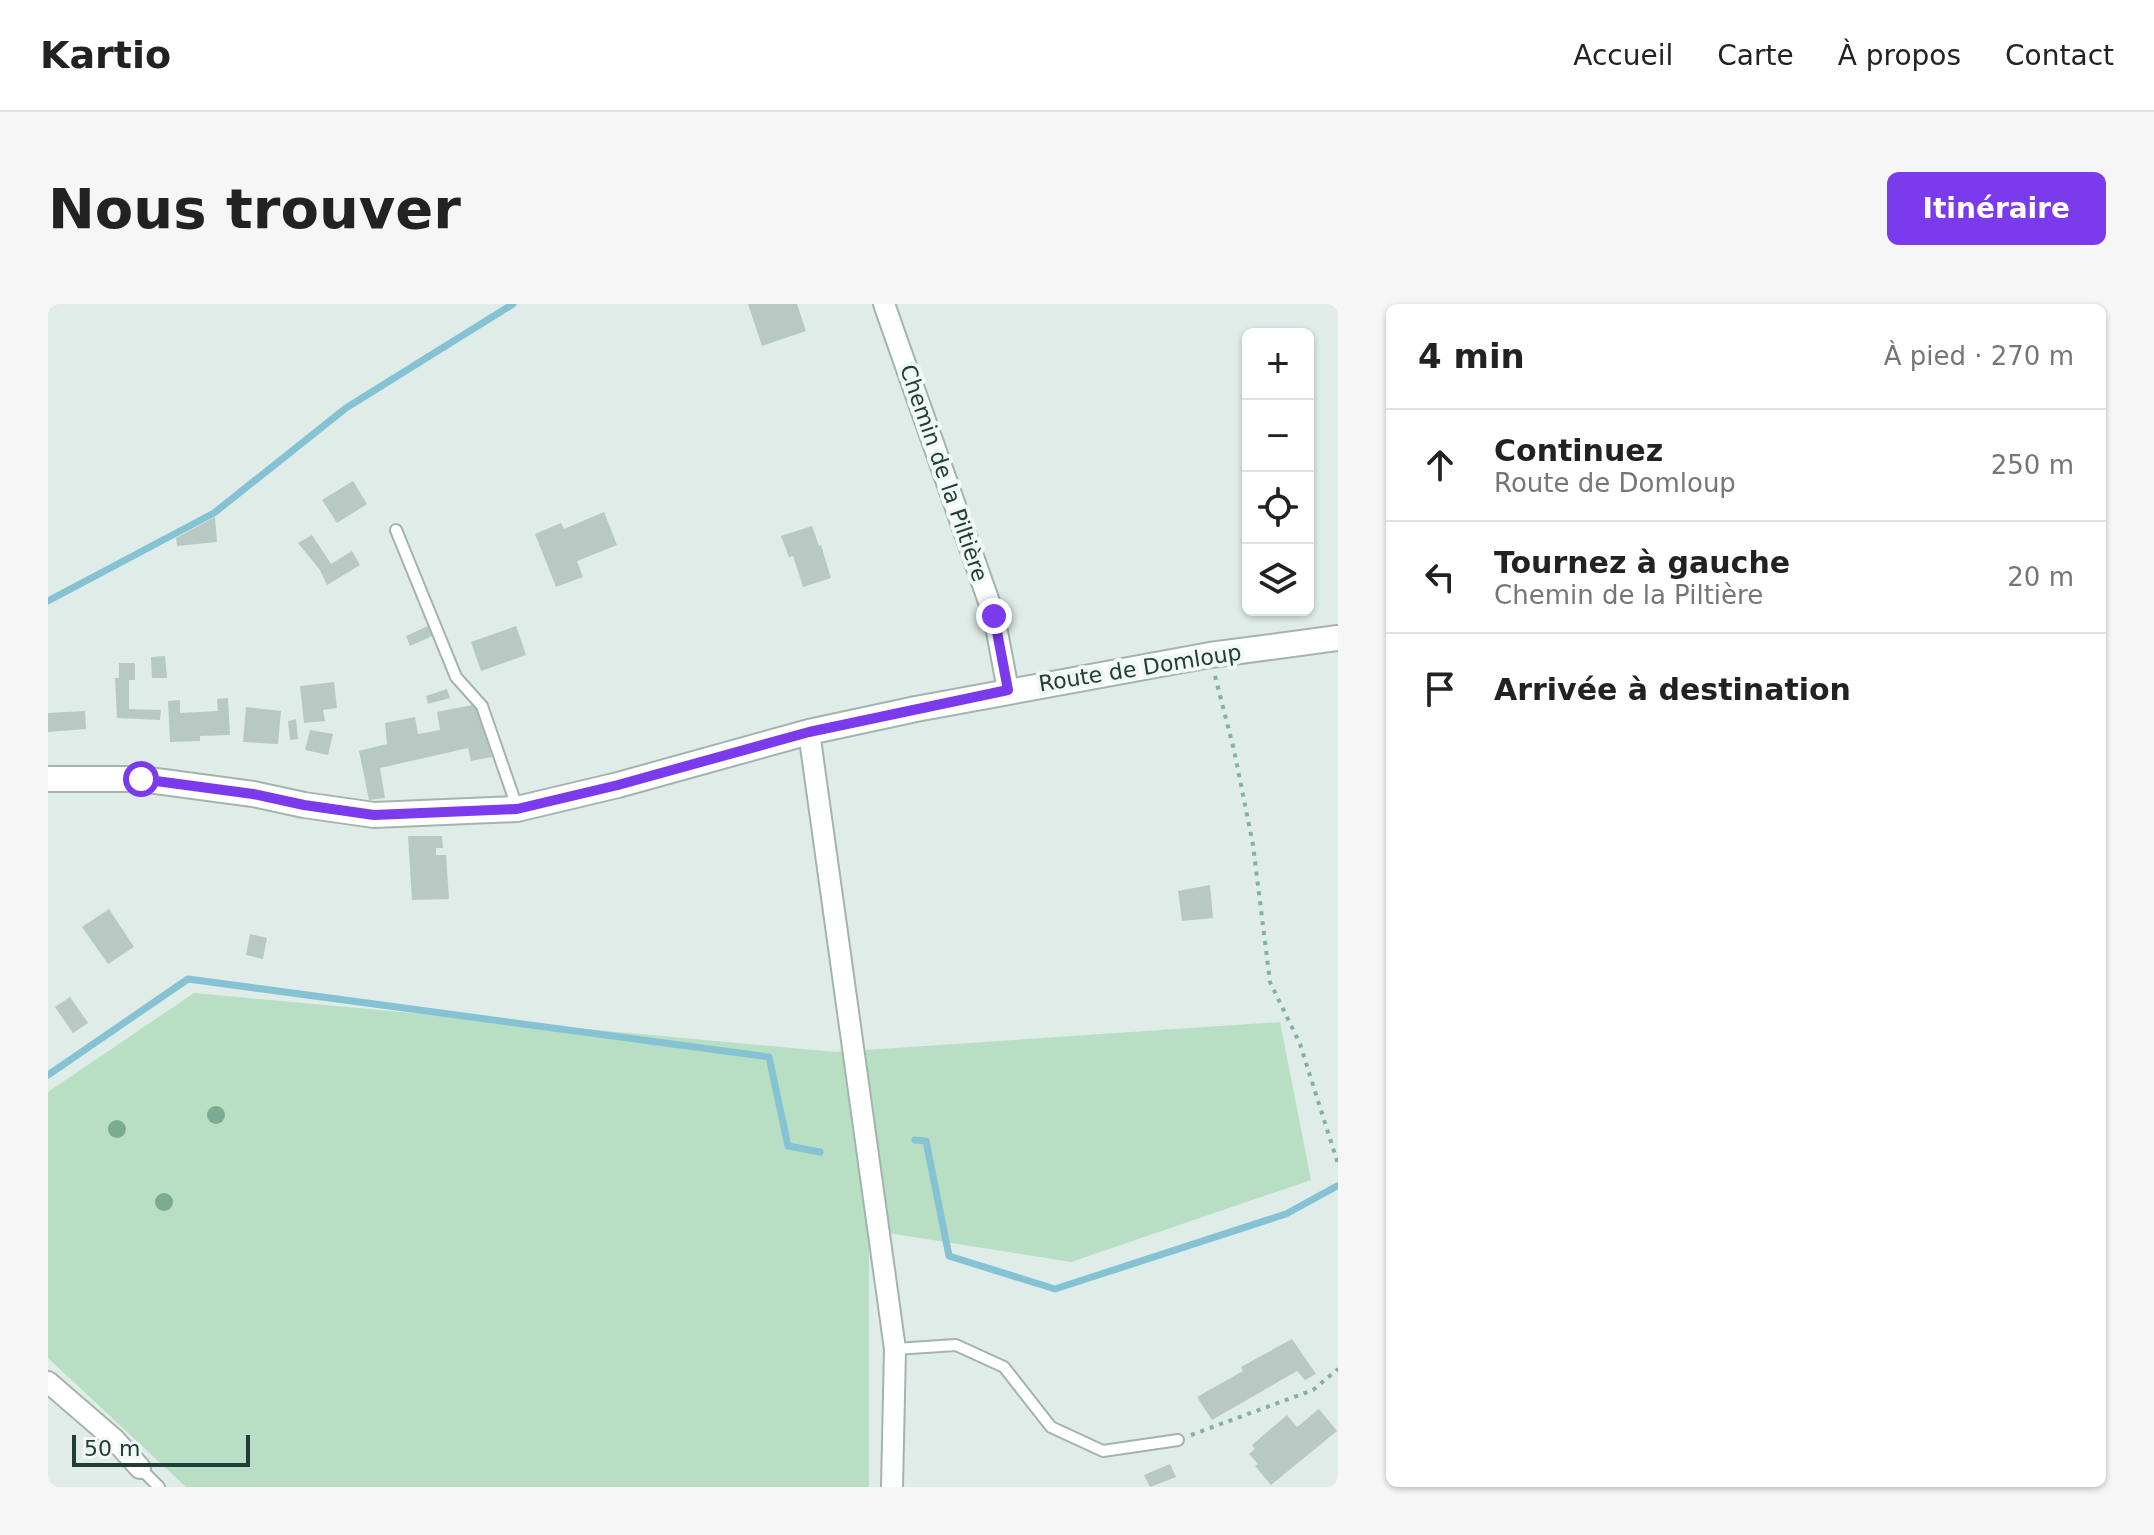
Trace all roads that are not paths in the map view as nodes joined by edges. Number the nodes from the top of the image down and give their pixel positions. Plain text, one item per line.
1 (884, 304) edge
2 (396, 530) dead end
3 (1338, 638) edge
4 (1008, 690) junction
5 (809, 732) junction
6 (48, 779) edge
7 (517, 809) junction
8 (895, 1349) junction
9 (48, 1382) edge
10 (1178, 1440) road end
11 (140, 1468) joint
12 (159, 1487) edge
13 (892, 1487) edge

1 - 4 street, Chemin de la Piltière
2 - 7 lane
3 - 4 street, Route de Domloup
4 - 5 street, Route de Domloup
5 - 7 street, Route de Domloup
5 - 8 street
6 - 7 street, Route de Domloup
8 - 10 lane
8 - 13 street
9 - 11 street
11 - 12 lane

